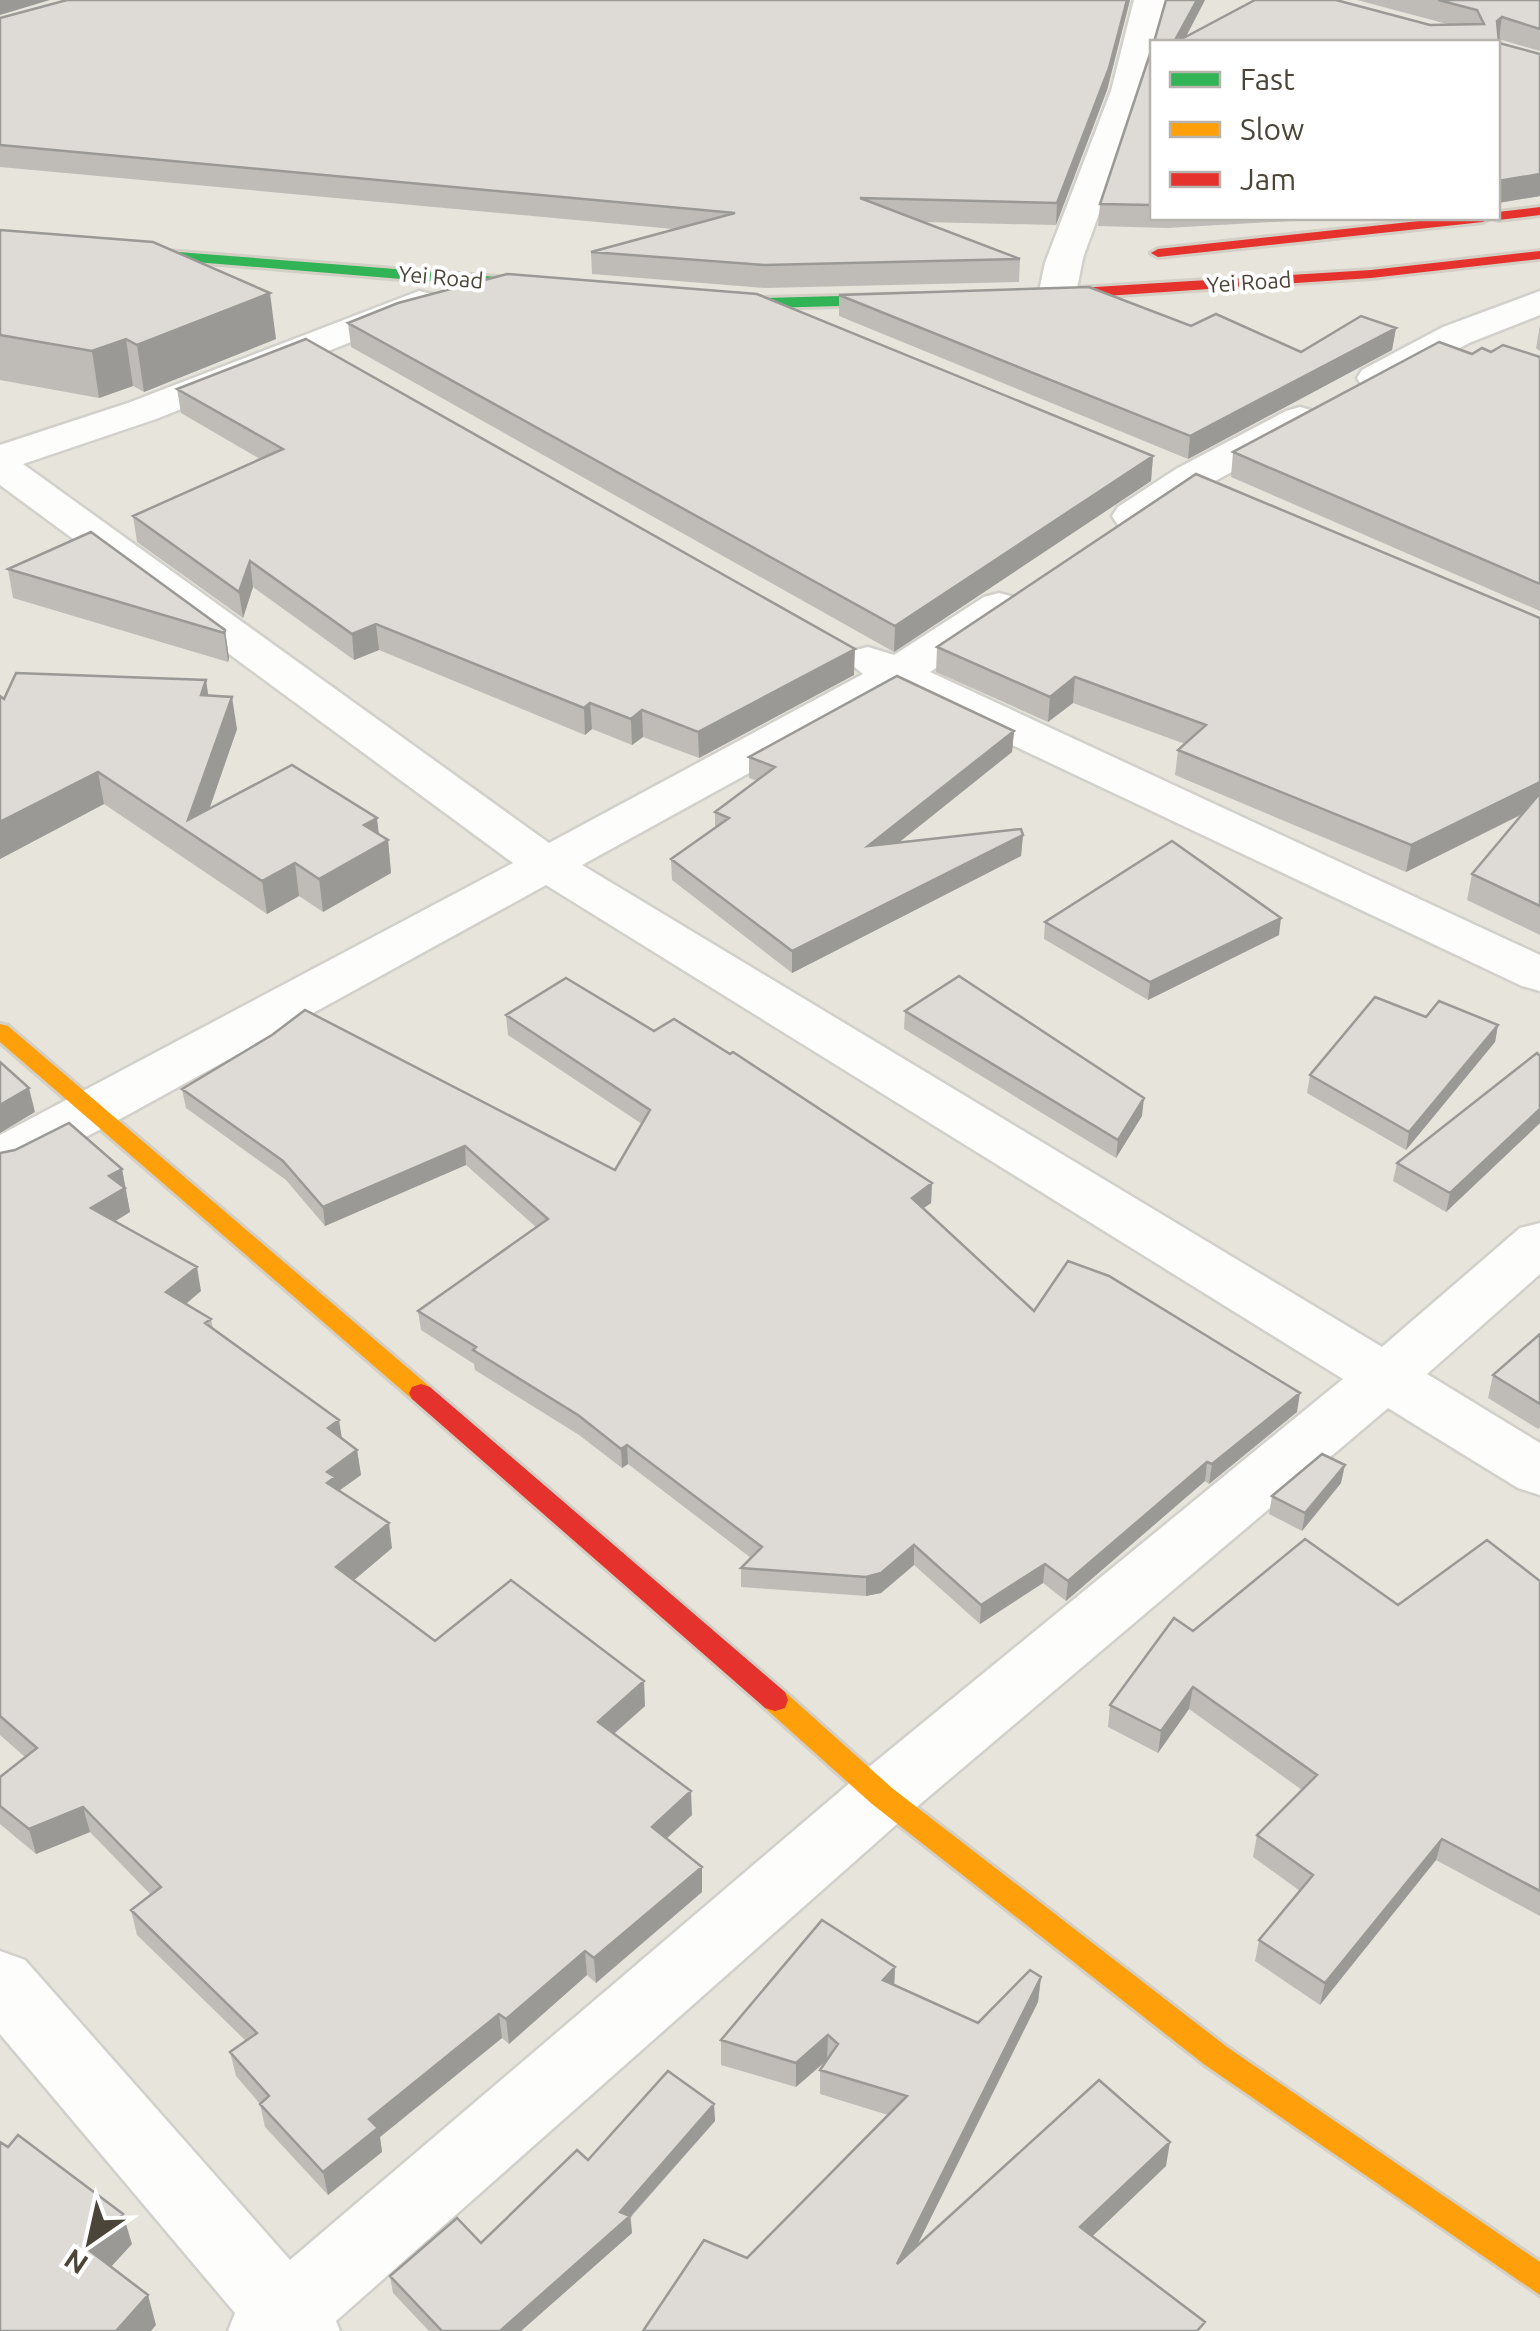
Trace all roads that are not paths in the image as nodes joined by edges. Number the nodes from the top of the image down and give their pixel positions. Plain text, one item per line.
1 (1150, 0) edge
2 (1540, 211) edge
3 (1500, 216) edge
4 (1464, 220) edge
5 (0, 242) edge
6 (1139, 255) dead end
7 (1540, 255) edge
8 (1061, 271) junction
9 (477, 280) junction
10 (586, 289) edge
11 (677, 297) edge
12 (998, 297) edge
13 (940, 298) edge
14 (1540, 302) edge
15 (765, 303) junction
16 (1456, 335) junction
17 (858, 341) edge
18 (308, 343) junction
19 (1506, 354) edge
20 (360, 372) edge
21 (0, 458) edge
22 (0, 466) edge
23 (1171, 471) junction
24 (1242, 501) edge
25 (1091, 544) edge
26 (1042, 577) edge
27 (826, 636) edge
28 (895, 675) junction
29 (546, 864) junction
30 (1540, 975) edge
31 (0, 1031) edge
32 (92, 1112) junction
33 (0, 1158) edge
34 (1540, 1242) edge
35 (1388, 1375) junction
36 (1540, 1472) edge
37 (882, 1796) junction
38 (0, 1982) edge
39 (1540, 2280) edge
40 (285, 2326) edge

1 - 8 street
2 - 3 main road
4 - 6 main road, Yei Road
5 - 9 main road, Yei Road
7 - 8 main road, Yei Road
8 - 12 main road, Yei Road
9 - 10 main road, Yei Road
9 - 18 street
11 - 15 main road
13 - 15 main road
14 - 16 street
15 - 17 street
16 - 19 street
16 - 23 street
18 - 20 street
18 - 21 street
22 - 29 street
23 - 24 street
23 - 25 street
26 - 28 street
27 - 28 street
28 - 29 street
28 - 30 street
29 - 32 street
29 - 35 street
31 - 32 main road
32 - 33 street
32 - 37 main road
34 - 35 street
35 - 36 street
35 - 37 street
37 - 39 main road
37 - 40 street
38 - 40 street

